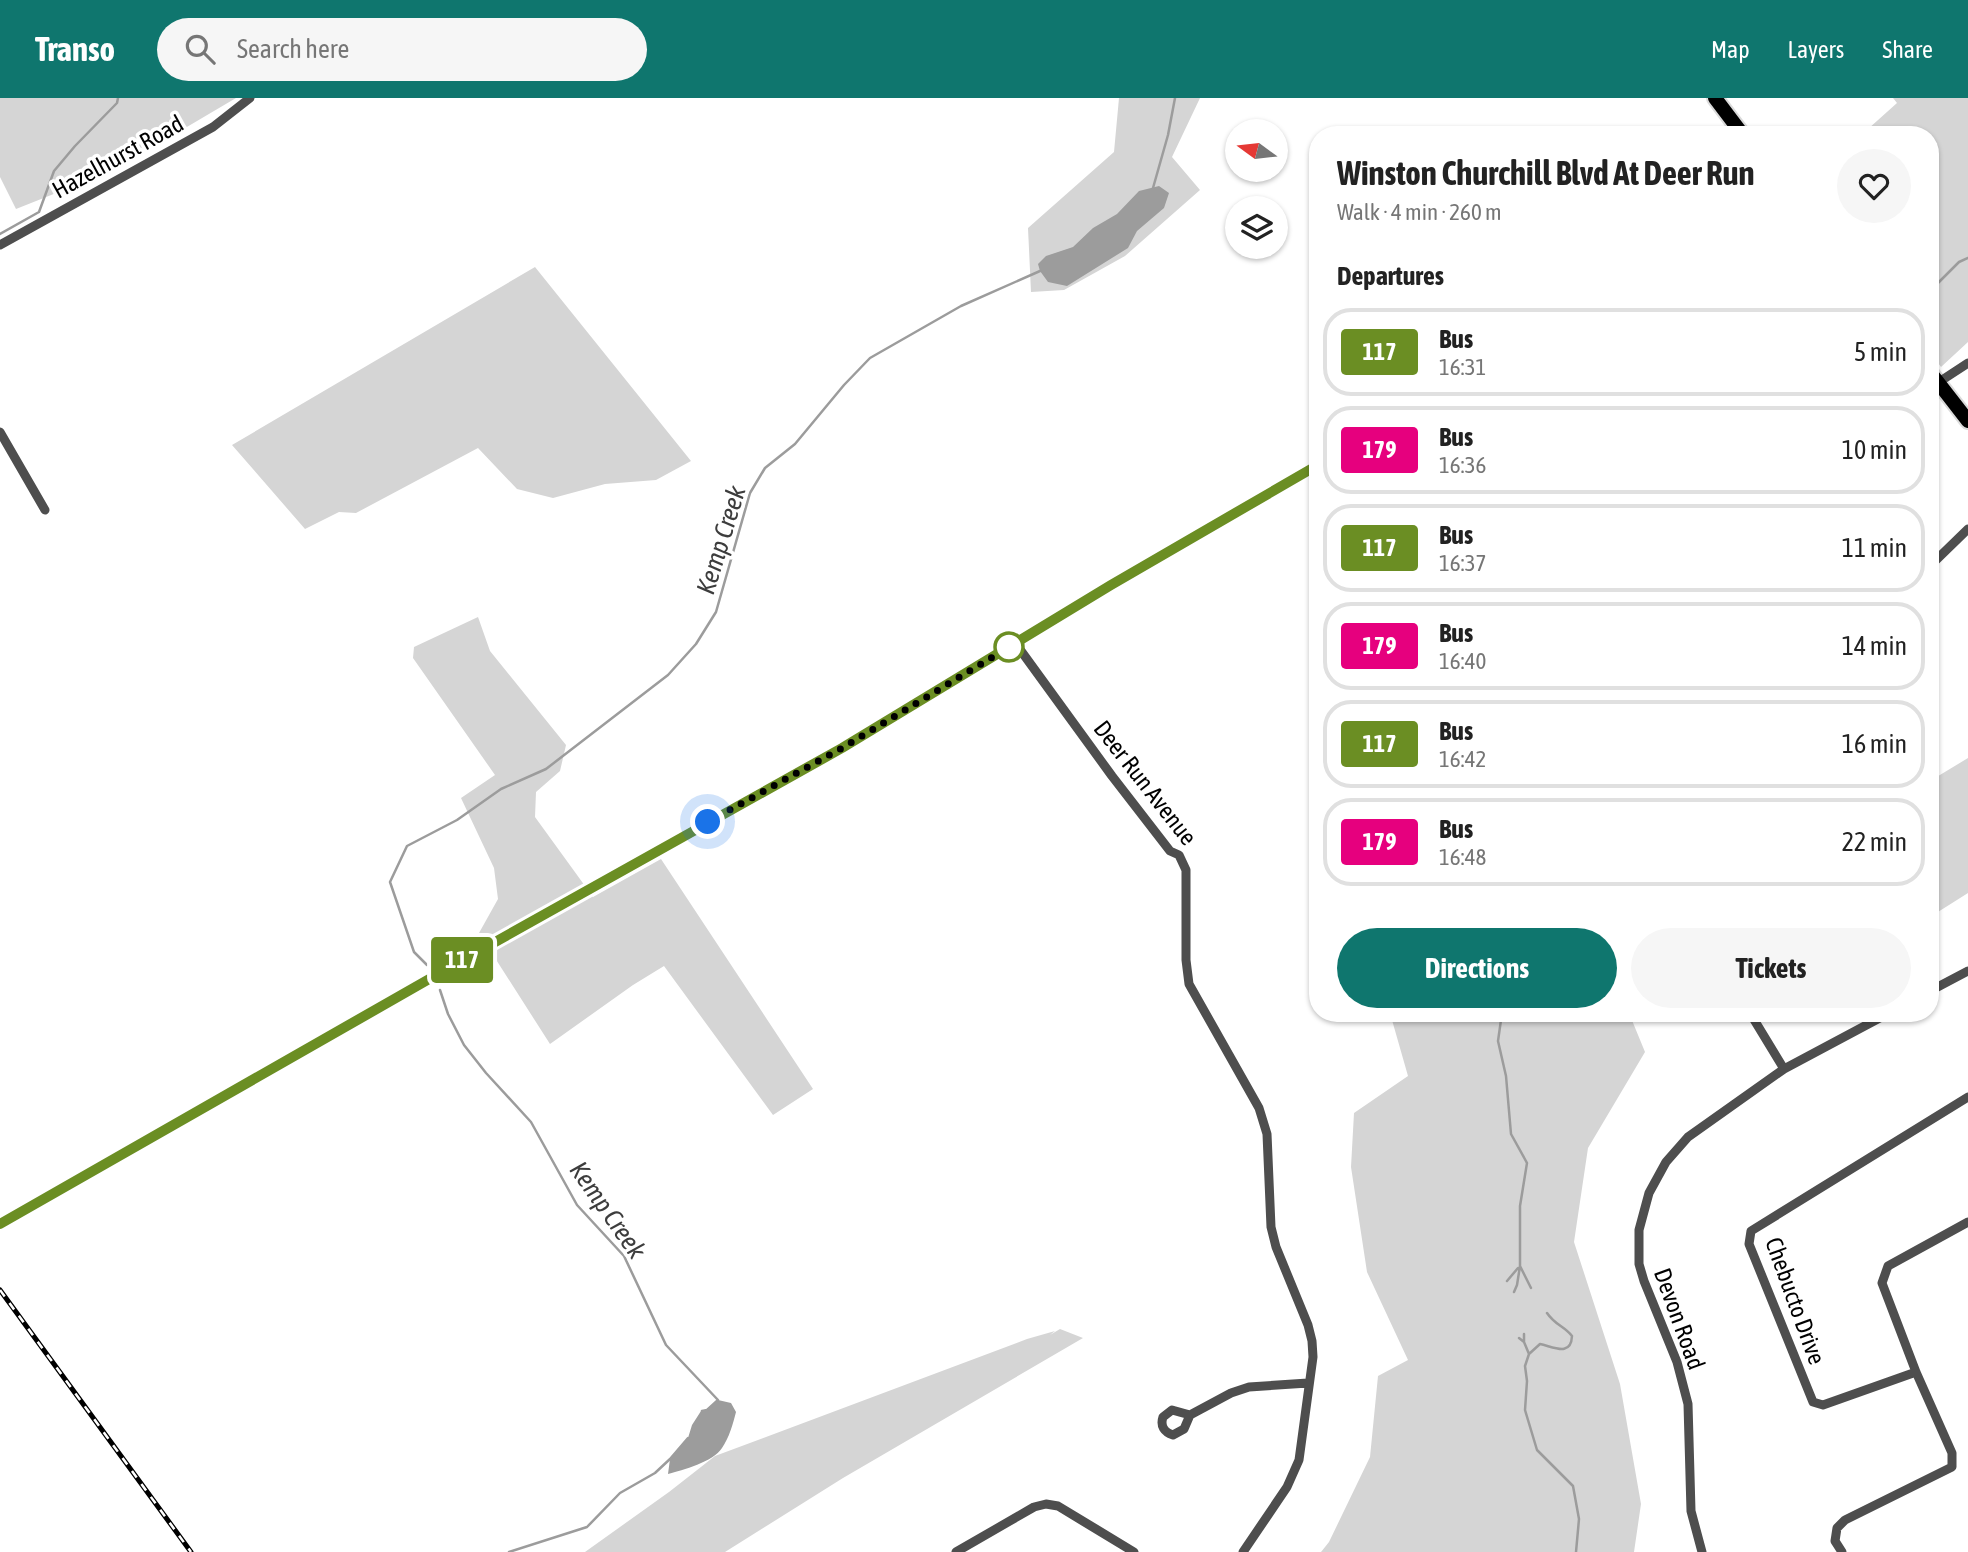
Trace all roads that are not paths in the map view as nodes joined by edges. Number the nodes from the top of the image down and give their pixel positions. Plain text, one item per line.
1 (250, 98) edge
2 (1715, 98) edge
3 (1735, 126) edge
4 (0, 245) edge
5 (1968, 363) edge
6 (1939, 375) edge
7 (1939, 382) edge
8 (1968, 421) edge
9 (0, 432) edge
10 (1309, 470) edge
11 (45, 510) dead end
12 (1968, 529) edge
13 (1939, 557) edge
14 (1016, 643) junction
15 (1968, 971) edge
16 (1939, 986) edge
17 (1755, 1022) edge
18 (1872, 1022) edge
19 (1784, 1069) junction
20 (1968, 1097) edge
21 (1968, 1222) edge
22 (0, 1224) edge
23 (1916, 1372) junction
24 (1308, 1383) junction
25 (1190, 1415) dead end
26 (956, 1552) edge
27 (1134, 1552) edge
28 (1243, 1552) edge
29 (1702, 1552) edge
30 (1842, 1552) edge

1 - 4 street, Hazelhurst Road
2 - 3 main road
5 - 6 street
7 - 8 main road
9 - 11 street
10 - 14 main road
12 - 13 street
14 - 22 main road
14 - 24 street, Deer Run Avenue
15 - 16 street
17 - 19 street
18 - 19 street, Devon Road
19 - 29 street, Devon Road
20 - 23 street, Chebucto Drive
21 - 23 street
23 - 30 street
24 - 25 street
24 - 28 street, Deer Run Avenue
26 - 27 street

